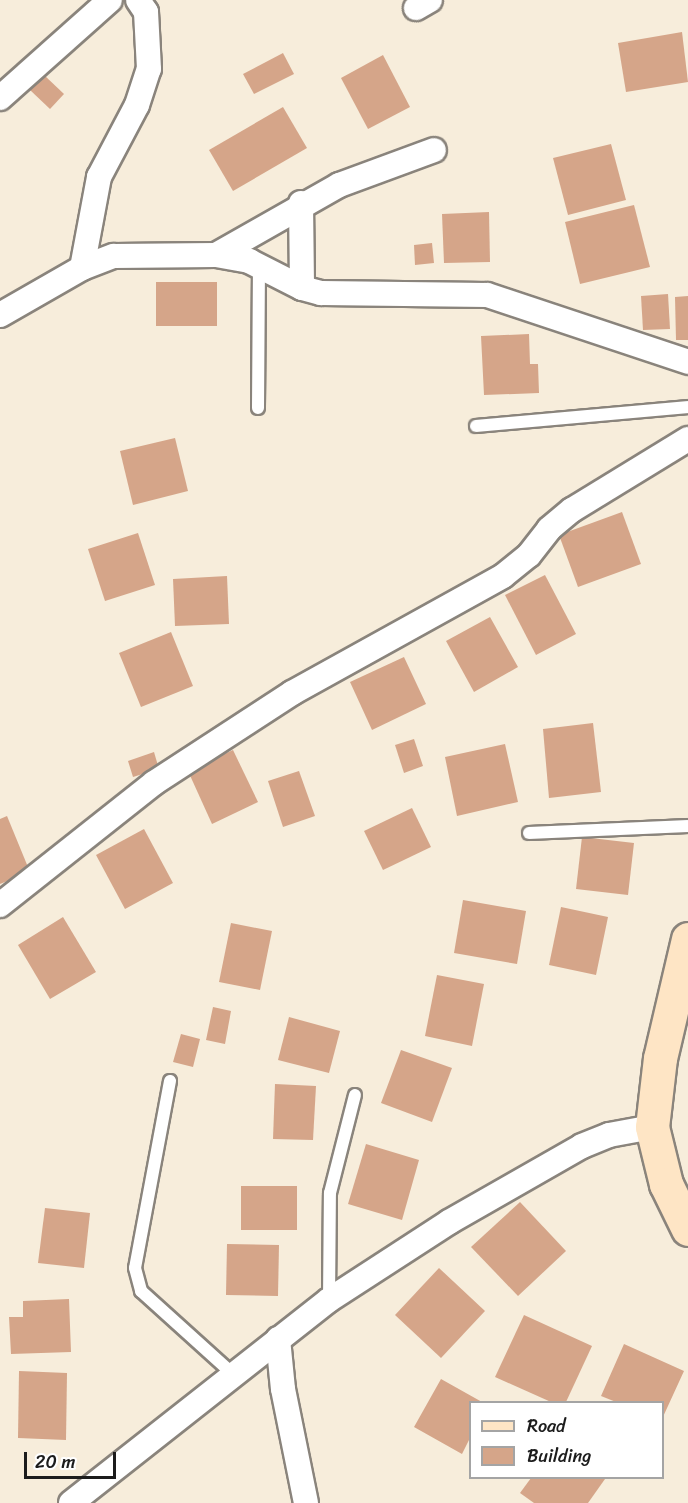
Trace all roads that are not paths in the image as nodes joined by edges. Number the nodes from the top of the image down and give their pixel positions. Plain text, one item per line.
1 (110, 0) edge
2 (138, 0) edge
3 (0, 98) edge
4 (434, 150) dead end
5 (301, 203) junction
6 (216, 255) junction
7 (259, 266) junction
8 (82, 268) junction
9 (302, 288) junction
10 (0, 315) edge
11 (688, 362) edge
12 (688, 407) edge
13 (258, 408) dead end
14 (476, 426) dead end
15 (688, 439) edge
16 (688, 826) edge
17 (529, 833) dead end
18 (0, 905) edge
19 (688, 939) edge
20 (171, 1081) dead end
21 (355, 1095) dead end
22 (652, 1127) junction
23 (688, 1229) edge
24 (329, 1300) junction
25 (278, 1339) junction
26 (234, 1375) junction
27 (71, 1503) edge
28 (306, 1503) edge

1 - 3 street
2 - 8 street
4 - 5 street
5 - 6 street
5 - 9 street
6 - 7 street
6 - 8 street
7 - 9 street
7 - 13 lane
8 - 10 street
9 - 11 street
12 - 14 lane
15 - 18 street
16 - 17 lane
19 - 22 main road
20 - 26 lane
21 - 24 lane
22 - 23 main road
22 - 24 street
24 - 25 street
25 - 26 street
25 - 28 street
26 - 27 street

